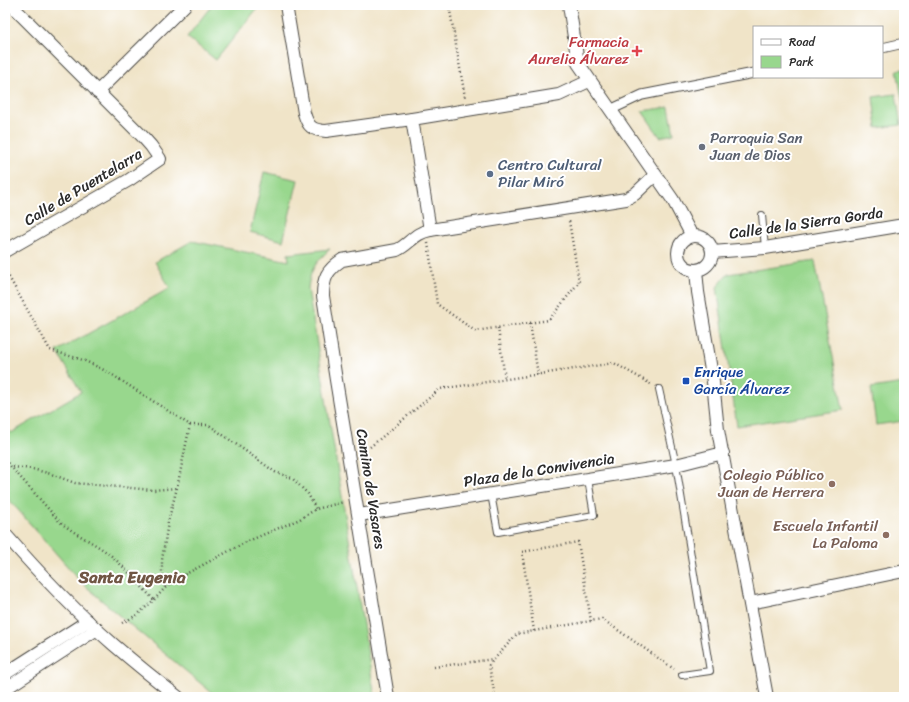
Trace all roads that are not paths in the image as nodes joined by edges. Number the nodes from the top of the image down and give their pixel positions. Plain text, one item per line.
1 (11, 5) edge
2 (185, 5) edge
3 (286, 5) edge
4 (569, 5) edge
5 (904, 43) edge
6 (883, 48) edge
7 (753, 73) edge
8 (589, 80) junction
9 (97, 92) junction
10 (610, 110) junction
11 (412, 119) junction
12 (655, 175) junction
13 (762, 215) dead end
14 (904, 225) edge
15 (430, 230) junction
16 (692, 236) junction
17 (765, 248) junction
18 (5, 251) edge
19 (712, 252) junction
20 (696, 270) junction
21 (659, 389) road end
22 (723, 453) junction
23 (676, 465) junction
24 (588, 479) junction
25 (491, 494) junction
26 (359, 516) junction
27 (5, 534) edge
28 (904, 571) edge
29 (750, 603) junction
30 (93, 625) junction
31 (5, 674) edge
32 (682, 675) road end
33 (5, 689) edge
34 (178, 697) edge
35 (388, 697) edge
36 (766, 697) edge

1 - 9 street, Calle de Puentelarra
2 - 9 street
3 - 11 street
4 - 8 street
5 - 6 street
7 - 10 street
8 - 10 street
8 - 11 street
9 - 18 street, Calle de Puentelarra
10 - 12 street
11 - 15 street
12 - 15 street
12 - 16 street
13 - 17 lane
14 - 17 street, Calle de la Sierra Gorda
15 - 26 street, Camino de Vasares
16 - 19 street
16 - 20 street
17 - 19 street, Calle de la Sierra Gorda
19 - 20 street
20 - 22 street
21 - 23 lane
22 - 23 street, Plaza de la Convivencia
22 - 29 street
23 - 24 street, Plaza de la Convivencia
23 - 32 lane
24 - 25 street, Plaza de la Convivencia
24 - 25 lane
25 - 26 street, Plaza de la Convivencia
26 - 35 street, Camino de Vasares
27 - 30 street
28 - 29 street
29 - 36 street
30 - 31 street
30 - 33 street
30 - 34 street

